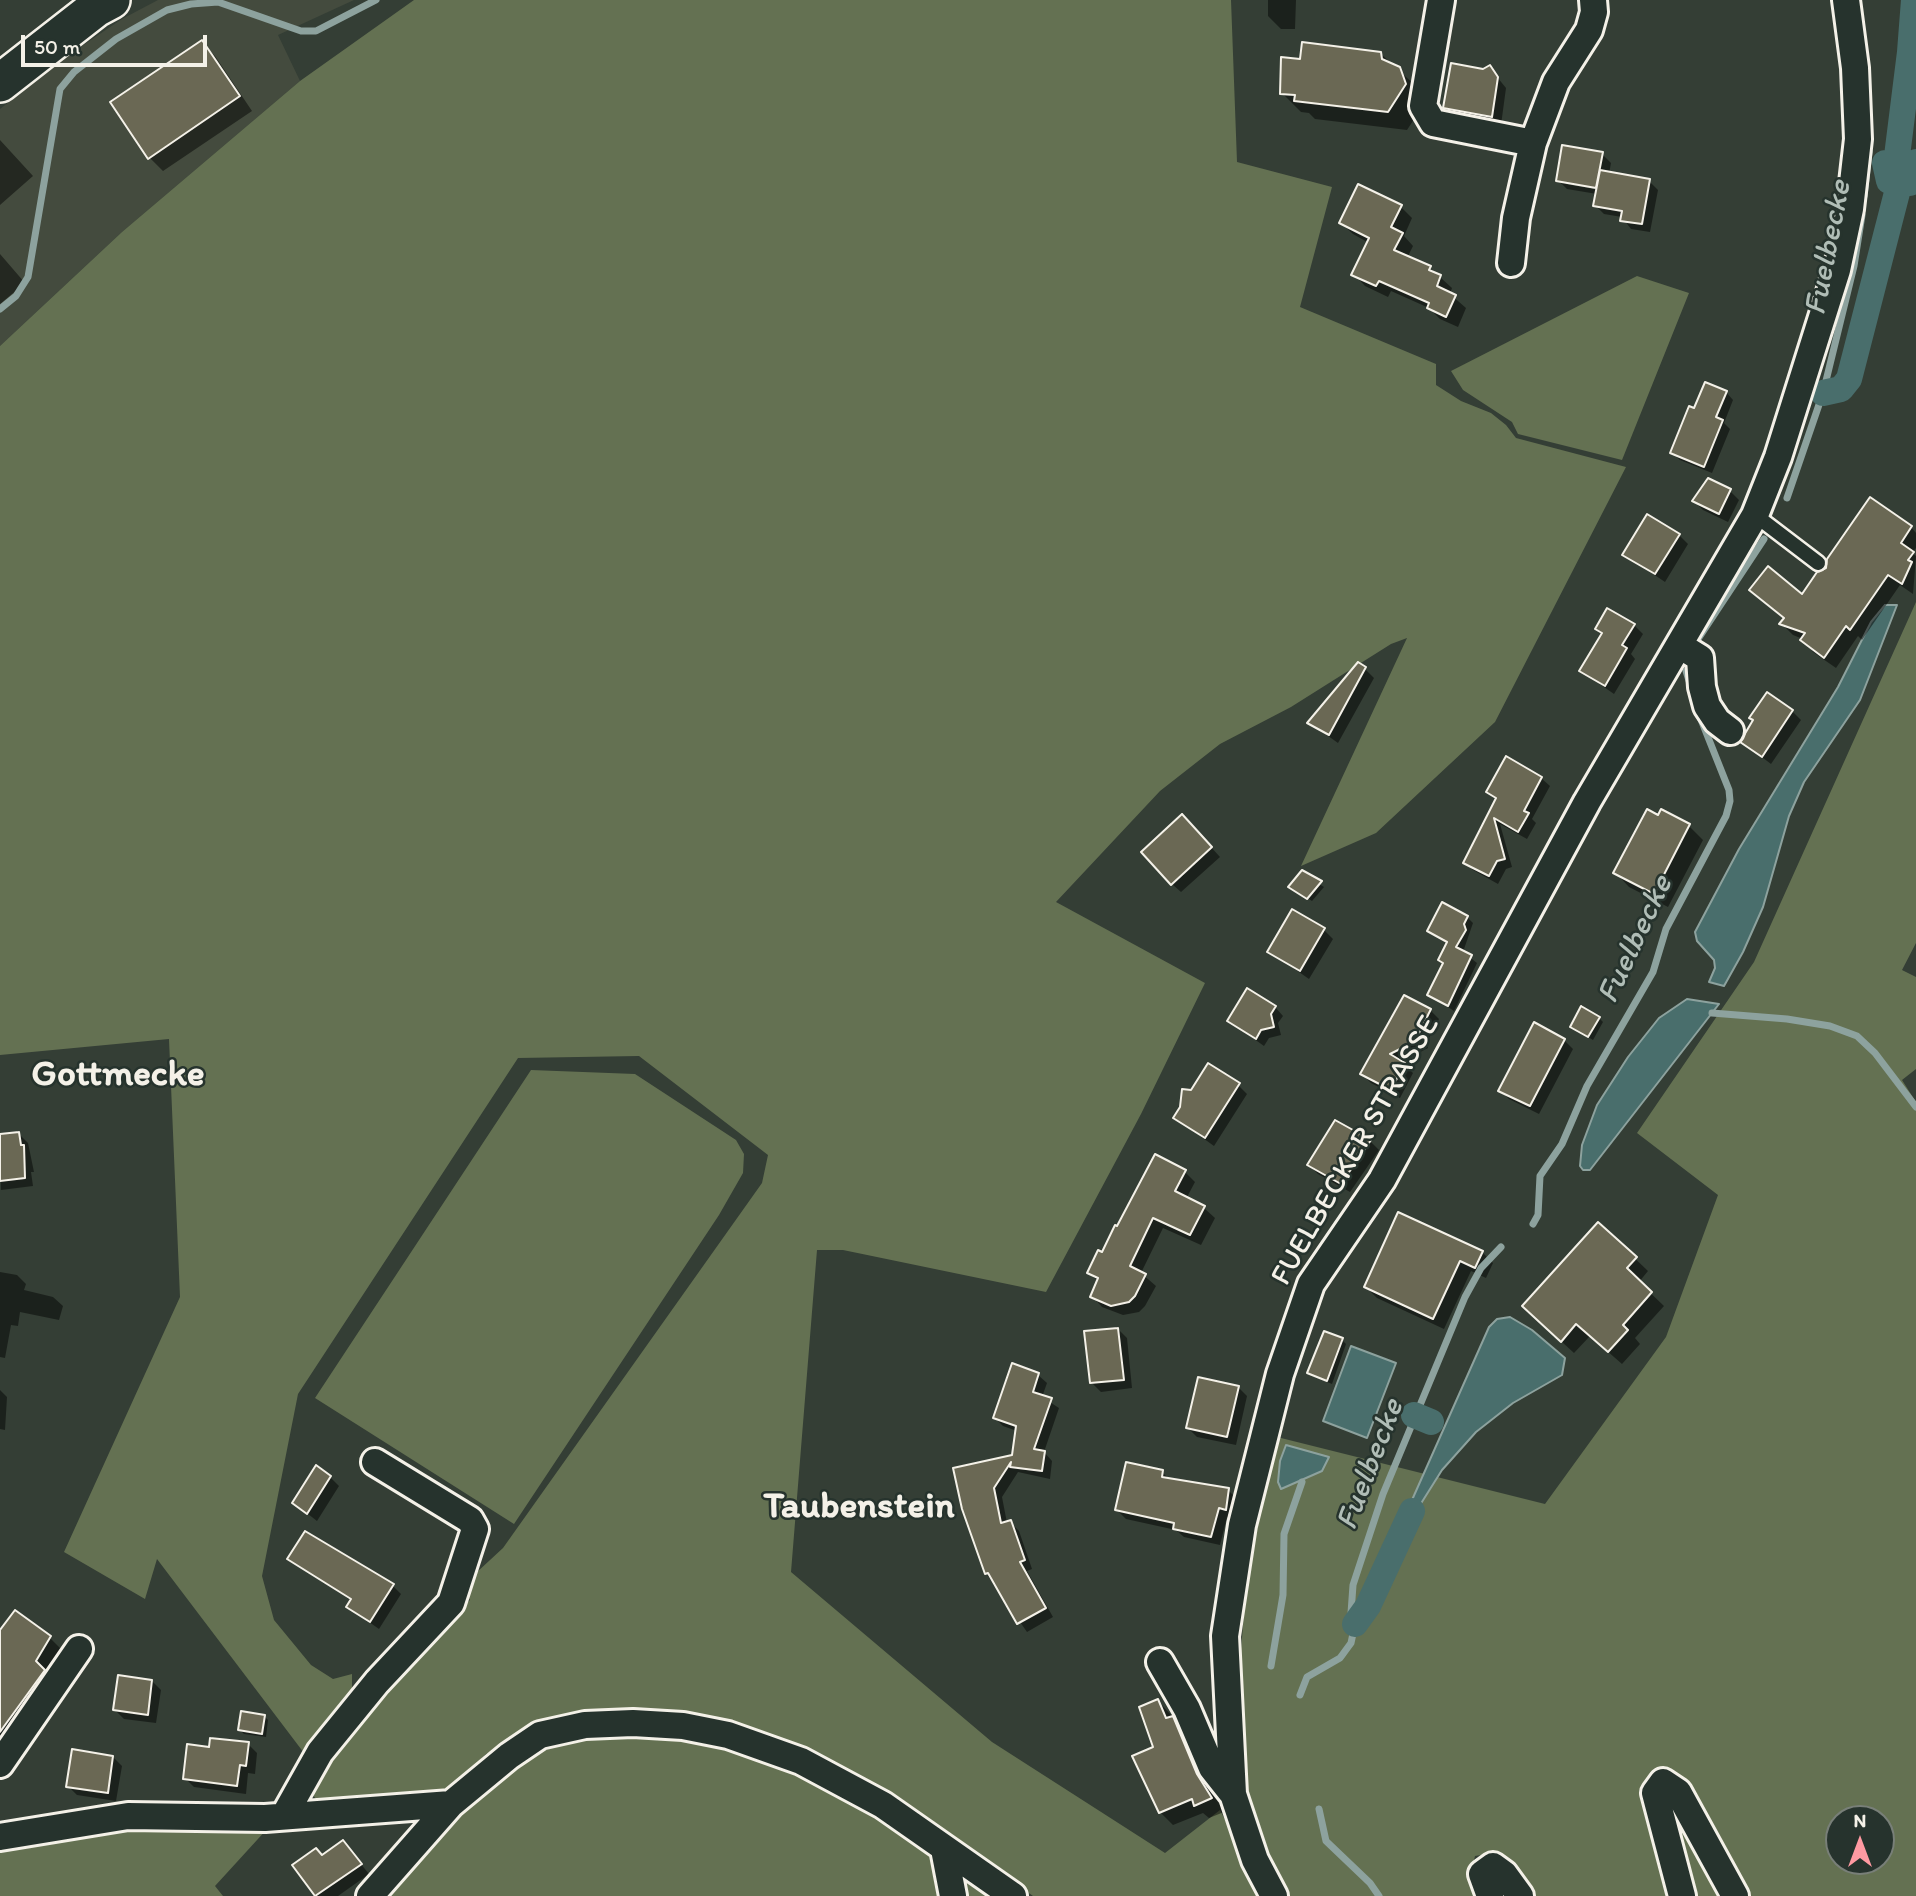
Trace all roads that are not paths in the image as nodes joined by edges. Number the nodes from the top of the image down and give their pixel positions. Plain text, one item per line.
1 (111, 0) edge
2 (1441, 0) edge
3 (1593, 0) edge
4 (1846, 0) edge
5 (0, 83) edge
6 (1533, 143) junction
7 (1511, 263) dead end
8 (1755, 515) junction
9 (1818, 563) dead end
10 (1679, 645) junction
11 (1730, 730) dead end
12 (375, 1462) dead end
13 (79, 1649) dead end
14 (1160, 1662) dead end
15 (0, 1764) edge
16 (1233, 1794) junction
17 (452, 1804) junction
18 (284, 1816) junction
19 (0, 1837) edge
20 (944, 1849) junction
21 (370, 1896) edge
22 (953, 1896) edge
23 (1013, 1896) edge
24 (1274, 1896) edge
25 (1490, 1896) edge
26 (1520, 1896) edge
27 (1682, 1896) edge
28 (1735, 1896) edge

1 - 5 main road
2 - 6 street
3 - 6 street
4 - 8 street, FUELBECKER STRASSE
6 - 7 street
8 - 9 lane
8 - 10 street, FUELBECKER STRASSE
10 - 11 street
10 - 16 street, FUELBECKER STRASSE
12 - 18 street
13 - 15 street
14 - 16 street
16 - 24 street, FUELBECKER STRASSE
17 - 18 street
17 - 20 street
17 - 21 street
18 - 19 street
20 - 22 street
20 - 23 street
25 - 26 street
27 - 28 street

